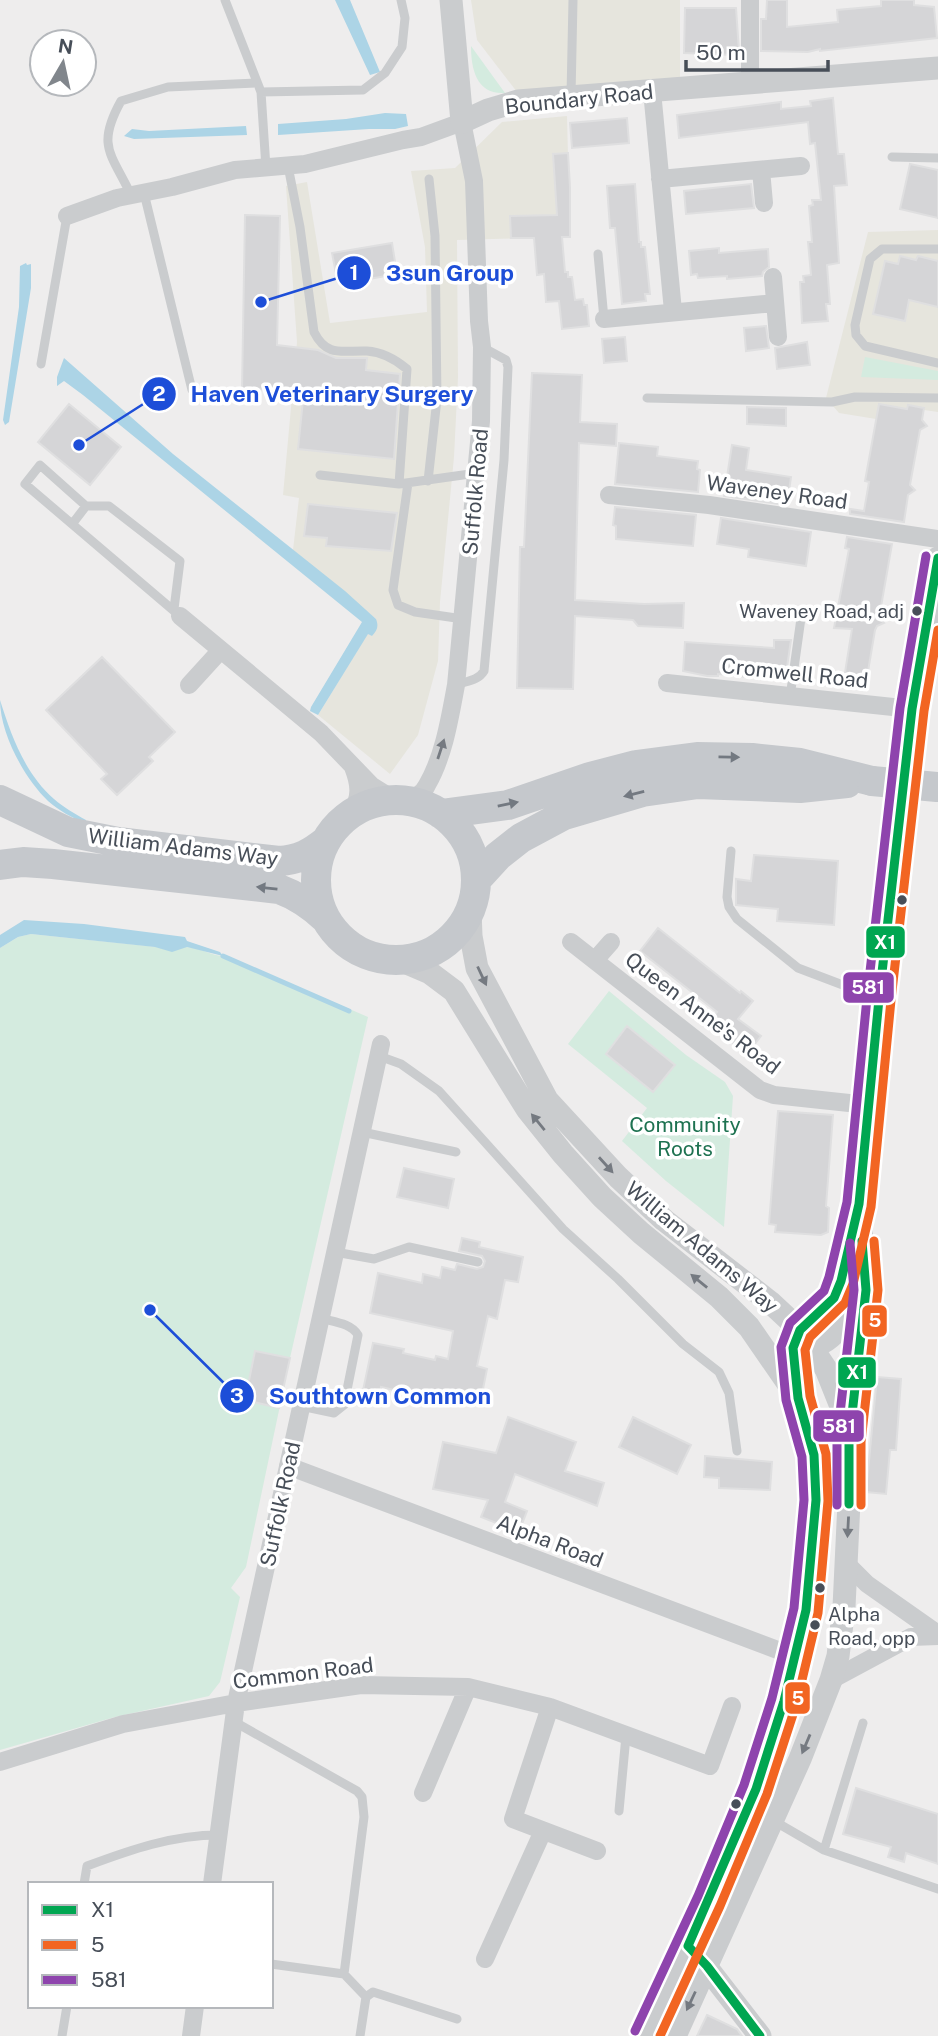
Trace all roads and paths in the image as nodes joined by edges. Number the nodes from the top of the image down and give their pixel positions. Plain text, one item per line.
1 (225, 0) edge
2 (401, 0) edge
3 (451, 0) edge
4 (573, 0) edge
5 (750, 0) edge
6 (938, 68) edge
7 (750, 83) junction
8 (259, 87) junction
9 (652, 91) junction
10 (571, 97) junction
11 (462, 122) junction
12 (892, 157) dead end
13 (938, 158) edge
14 (288, 166) junction
15 (801, 166) dead end
16 (267, 168) junction
17 (761, 170) junction
18 (429, 179) dead end
19 (660, 179) junction
20 (137, 194) junction
21 (764, 203) dead end
22 (66, 216) joint
23 (938, 249) edge
24 (598, 254) dead end
25 (773, 277) dead end
26 (775, 303) junction
27 (673, 311) junction
28 (604, 319) joint
29 (778, 337) dead end
30 (482, 346) junction
31 (938, 363) edge
32 (41, 364) dead end
33 (192, 390) dead end
34 (647, 398) dead end
35 (938, 398) edge
36 (477, 473) junction
37 (320, 475) dead end
38 (428, 481) junction
39 (403, 483) junction
40 (609, 495) dead end
41 (86, 506) junction
42 (73, 523) junction
43 (938, 539) edge
44 (938, 558) edge
45 (802, 611) dead end
46 (177, 613) junction
47 (463, 619) junction
48 (220, 651) junction
49 (670, 684) dead end
50 (189, 685) dead end
51 (456, 685) junction
52 (790, 697) junction
53 (912, 709) junction
54 (352, 764) junction
55 (872, 781) junction
56 (938, 787) edge
57 (0, 800) edge
58 (401, 801) junction
59 (351, 814) junction
60 (441, 814) junction
61 (326, 841) junction
62 (732, 852) dead end
63 (0, 865) edge
64 (476, 880) junction
65 (470, 910) junction
66 (326, 919) junction
67 (571, 942) dead end
68 (611, 942) dead end
69 (596, 960) junction
70 (402, 961) junction
71 (879, 999) junction
72 (380, 1051) joint
73 (868, 1105) junction
74 (362, 1132) junction
75 (456, 1152) dead end
76 (859, 1204) junction
77 (862, 1242) junction
78 (335, 1252) junction
79 (478, 1262) dead end
80 (320, 1318) junction
81 (749, 1327) junction
82 (802, 1342) junction
83 (798, 1398) junction
84 (301, 1406) junction
85 (849, 1441) junction
86 (737, 1451) dead end
87 (288, 1466) junction
88 (847, 1564) junction
89 (938, 1635) edge
90 (796, 1657) junction
91 (831, 1680) junction
92 (468, 1688) junction
93 (236, 1703) junction
94 (732, 1706) dead end
95 (550, 1707) junction
96 (233, 1721) junction
97 (863, 1723) dead end
98 (626, 1735) junction
99 (0, 1762) edge
100 (423, 1793) dead end
101 (619, 1811) dead end
102 (773, 1820) junction
103 (543, 1831) junction
104 (219, 1835) junction
105 (824, 1850) junction
106 (597, 1851) dead end
107 (84, 1882) edge
108 (212, 1882) edge
109 (938, 1889) edge
110 (688, 1946) junction
111 (485, 1959) dead end
112 (273, 1964) edge
113 (707, 1966) junction
114 (344, 1974) junction
115 (366, 1997) junction
116 (66, 2008) edge
117 (195, 2008) edge
118 (457, 2019) dead end
119 (62, 2036) edge
120 (191, 2036) edge
121 (360, 2036) edge
122 (646, 2036) edge
123 (675, 2036) edge
124 (761, 2036) edge

1 - 8 lane
2 - 8 lane
3 - 11 street, Suffolk Road
4 - 10 lane
5 - 7 street
6 - 7 street, Boundary Road
7 - 9 street, Boundary Road
8 - 16 lane
8 - 20 lane
9 - 10 street, Boundary Road
9 - 19 street
10 - 11 street, Boundary Road
11 - 14 street, Boundary Road
11 - 30 street, Suffolk Road
12 - 13 lane
14 - 16 street, Boundary Road
14 - 39 lane
15 - 17 street
16 - 20 street, Boundary Road
17 - 19 street
17 - 21 street
18 - 38 lane
19 - 27 street
20 - 22 street, Boundary Road
20 - 33 lane
22 - 32 lane
23 - 31 lane
24 - 28 lane
25 - 26 street
26 - 27 street
26 - 29 street
27 - 28 street
30 - 36 street, Suffolk Road
30 - 51 lane
34 - 35 lane
36 - 38 lane
36 - 47 street, Suffolk Road
37 - 39 lane
38 - 39 lane
39 - 47 lane
40 - 43 street, Waveney Road
41 - 42 lane
41 - 42 lane
41 - 46 lane
42 - 46 lane
44 - 53 street
45 - 52 lane
46 - 48 street
47 - 51 street, Suffolk Road
48 - 50 street
48 - 54 street
49 - 52 street, Cromwell Road
58 -> 51 street, Suffolk Road
52 - 53 street, Cromwell Road
53 - 71 street
54 - 58 street
54 - 59 street
55 - 56 main road, bridge
60 -> 55 main road
55 -> 64 main road
57 - 61 main road, William Adams Way
58 - 59 main road
58 - 60 main road
59 - 61 main road
60 - 64 main road
61 - 66 main road
62 - 71 lane
66 -> 63 main road, William Adams Way
64 - 65 main road
65 - 70 main road
65 -> 82 street, William Adams Way
66 - 70 main road
67 - 69 street, Queen Anne's Road
68 - 69 street, Queen Anne's Road
69 - 73 street, Queen Anne's Road
81 -> 70 street, William Adams Way
71 - 73 street
72 - 74 street, Suffolk Road
72 - 86 lane
73 - 76 street
74 - 75 lane
74 - 78 street, Suffolk Road
76 - 77 street
76 - 82 street
77 - 82 street
77 - 85 street
78 - 79 lane
78 - 80 street, Suffolk Road
80 - 84 street, Suffolk Road
80 - 84 lane
81 - 82 street, William Adams Way
81 - 83 street, William Adams Way
82 - 83 street
82 - 85 street
83 - 90 street
84 - 87 street, Suffolk Road
85 -> 88 street
87 - 90 street, Alpha Road
87 - 93 street, Suffolk Road
88 - 89 street
88 - 91 street
89 - 91 street
90 - 110 street
91 -> 102 street
92 - 93 street, Common Road
92 - 95 street, Common Road
92 - 100 street
93 - 96 street, Suffolk Road
93 - 99 street, Common Road
94 - 98 street, Common Road
95 - 98 street, Common Road
95 - 103 street
96 - 104 street, Suffolk Road
96 - 114 lane
97 - 105 lane
98 - 101 lane
102 - 105 lane
102 - 113 street
103 - 106 street
103 - 111 street
104 - 107 lane
104 - 108 street, Suffolk Road
105 - 109 lane
110 - 113 street
110 - 122 street
112 - 114 lane
113 -> 123 street
113 - 124 street
114 - 115 lane
115 - 118 lane
115 - 121 lane
116 - 119 lane
117 - 120 street

